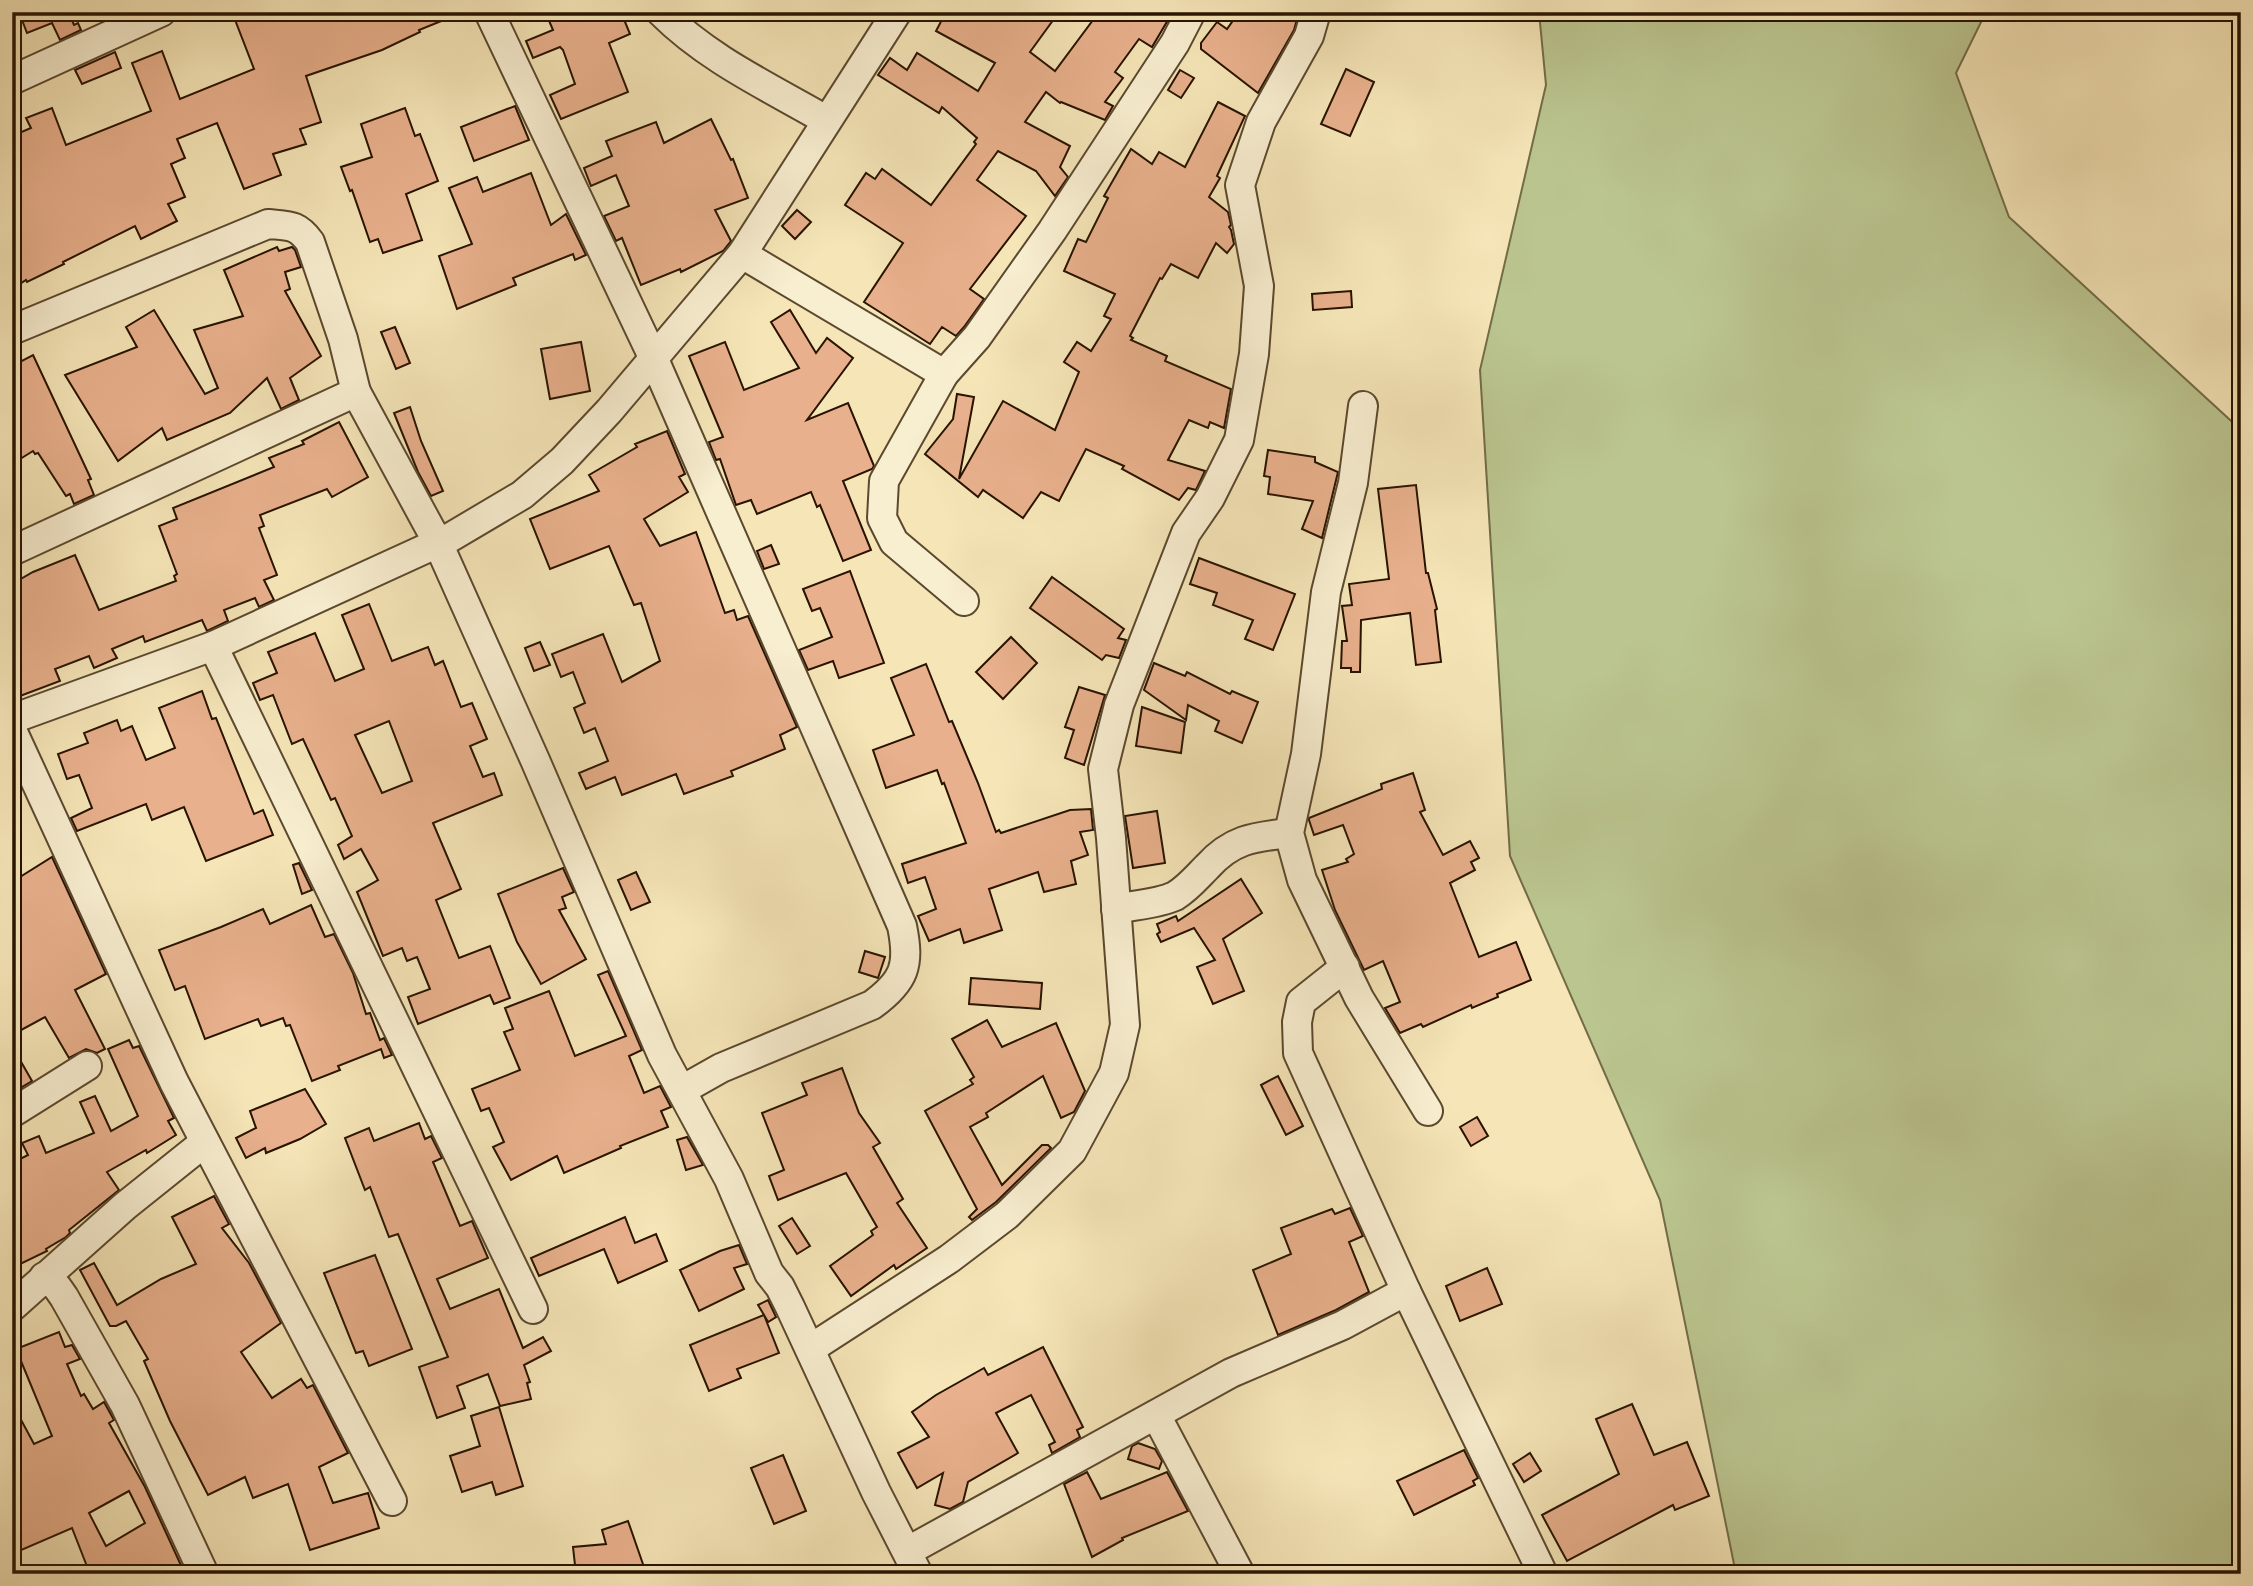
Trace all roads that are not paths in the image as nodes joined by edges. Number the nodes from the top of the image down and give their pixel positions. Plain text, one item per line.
1 (161, 12) edge
2 (489, 12) edge
3 (661, 12) edge
4 (897, 12) edge
5 (1191, 12) edge
6 (1316, 12) edge
7 (12, 80) edge
8 (826, 120) junction
9 (741, 254) junction
10 (12, 330) edge
11 (653, 357) junction
12 (944, 374) junction
13 (356, 392) junction
14 (1363, 406) dead end
15 (438, 543) junction
16 (12, 551) edge
17 (964, 601) dead end
18 (213, 646) junction
19 (12, 719) edge
20 (12, 730) edge
21 (1289, 833) junction
22 (1116, 909) junction
23 (1345, 967) junction
24 (87, 1066) dead end
25 (682, 1090) junction
26 (1428, 1111) dead end
27 (12, 1113) edge
28 (205, 1142) junction
29 (44, 1277) junction
30 (1406, 1291) junction
31 (12, 1307) edge
32 (533, 1309) dead end
33 (810, 1349) junction
34 (1156, 1415) junction
35 (392, 1501) dead end
36 (913, 1563) edge
37 (204, 1574) edge
38 (1240, 1574) edge
39 (1543, 1574) edge

1 - 7 street
2 - 11 street
3 - 8 street
4 - 8 street
5 - 12 street
6 - 22 street
8 - 9 street
9 - 11 street
9 - 12 street
10 - 13 street
11 - 15 street
11 - 25 street
12 - 17 street
13 - 15 street
13 - 16 street
14 - 21 street
15 - 18 street
15 - 25 street
18 - 19 street
18 - 32 street
20 - 28 street
21 - 22 street
21 - 23 street
22 - 33 street
23 - 26 street
23 - 30 street
24 - 27 street
25 - 33 street
28 - 29 street
28 - 35 street
29 - 31 street
29 - 37 street
30 - 34 street
30 - 39 street
33 - 36 street
34 - 36 street
34 - 38 street

